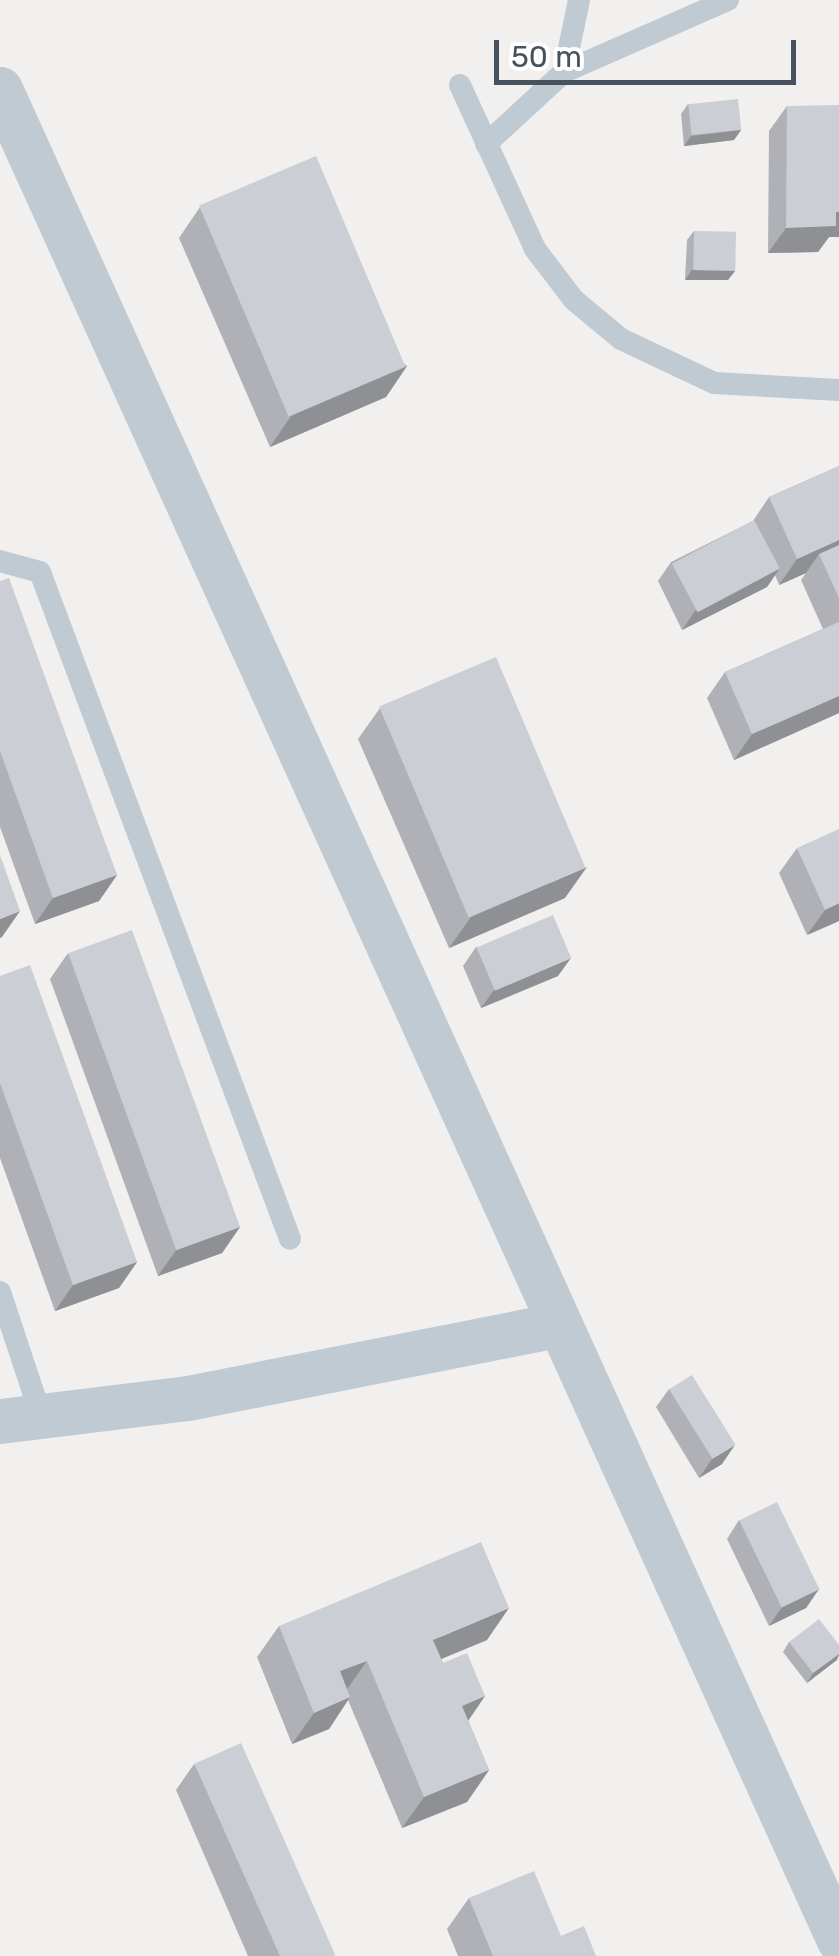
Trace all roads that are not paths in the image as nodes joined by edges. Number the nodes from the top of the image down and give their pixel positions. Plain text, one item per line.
1 (579, 0) edge
2 (728, 0) edge
3 (564, 72) junction
4 (460, 86) dead end
5 (0, 89) edge
6 (486, 144) junction
7 (839, 390) edge
8 (0, 561) edge
9 (290, 1239) dead end
10 (0, 1292) edge
11 (556, 1325) junction
12 (20, 1417) edge
13 (839, 1940) edge

1 - 3 lane
2 - 3 lane
3 - 6 lane
4 - 6 lane
5 - 11 street
6 - 7 lane
8 - 9 lane
10 - 12 lane
11 - 12 street
11 - 13 street

